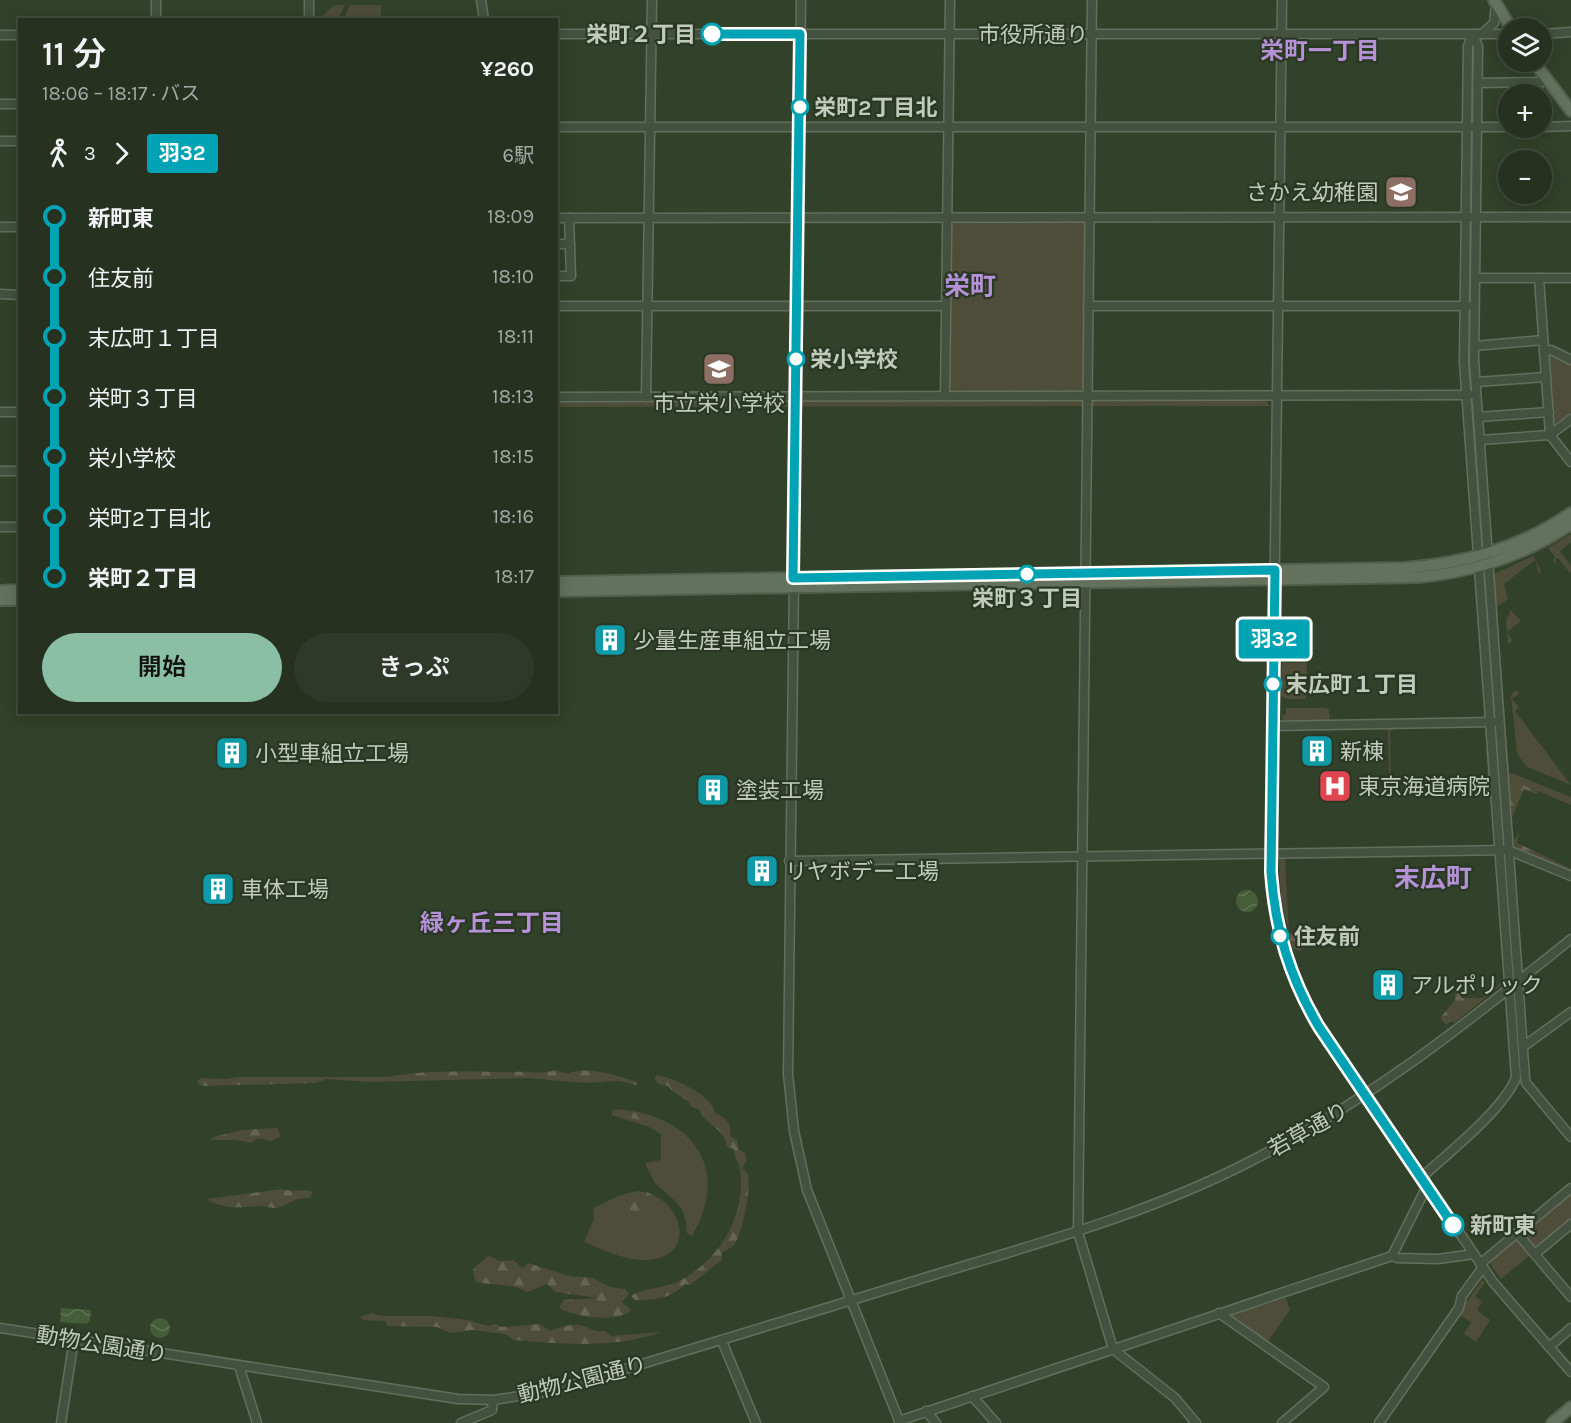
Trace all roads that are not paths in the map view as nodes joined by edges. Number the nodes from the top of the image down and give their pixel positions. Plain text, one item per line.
1 (156, 0) edge
2 (309, 0) edge
3 (481, 0) edge
4 (652, 0) edge
5 (950, 0) edge
6 (1092, 0) edge
7 (1282, 0) edge
8 (802, 2) edge
9 (1495, 2) edge
10 (156, 18) edge
11 (309, 18) edge
12 (484, 18) edge
13 (1505, 18) edge
14 (1571, 32) edge
15 (1552, 33) edge
16 (558, 34) edge
17 (651, 34) junction
18 (800, 34) junction
19 (950, 34) junction
20 (1092, 34) junction
21 (1282, 34) junction
22 (1477, 34) junction
23 (1498, 34) edge
24 (0, 35) edge
25 (18, 35) edge
26 (1542, 72) edge
27 (1549, 82) junction
28 (1477, 83) junction
29 (0, 104) edge
30 (18, 104) edge
31 (1571, 111) edge
32 (1571, 126) edge
33 (558, 127) edge
34 (650, 127) junction
35 (799, 127) junction
36 (949, 127) junction
37 (1281, 127) junction
38 (1467, 127) junction
39 (1477, 127) junction
40 (1498, 127) edge
41 (1552, 127) edge
42 (1090, 128) junction
43 (0, 141) edge
44 (18, 141) edge
45 (1465, 216) junction
46 (1475, 216) junction
47 (798, 217) junction
48 (948, 217) junction
49 (1089, 217) junction
50 (1279, 217) junction
51 (1571, 217) edge
52 (558, 218) edge
53 (569, 218) junction
54 (648, 218) junction
55 (0, 227) edge
56 (18, 227) edge
57 (558, 244) edge
58 (570, 244) junction
59 (558, 276) edge
60 (1476, 278) junction
61 (1539, 278) junction
62 (1571, 278) edge
63 (0, 294) edge
64 (18, 294) edge
65 (558, 306) edge
66 (647, 306) junction
67 (797, 306) junction
68 (946, 306) junction
69 (1088, 306) junction
70 (1278, 306) junction
71 (1464, 306) junction
72 (1474, 306) junction
73 (1543, 340) junction
74 (1474, 346) junction
75 (1545, 351) junction
76 (1571, 360) edge
77 (1546, 377) junction
78 (1476, 382) junction
79 (1476, 394) junction
80 (1277, 395) junction
81 (558, 396) edge
82 (795, 396) junction
83 (945, 396) junction
84 (1466, 396) junction
85 (646, 397) junction
86 (1087, 397) junction
87 (0, 412) edge
88 (18, 412) edge
89 (1549, 412) junction
90 (1478, 417) junction
91 (1571, 419) edge
92 (1550, 435) junction
93 (1480, 440) junction
94 (1571, 462) edge
95 (0, 471) edge
96 (18, 471) edge
97 (1571, 513) edge
98 (1571, 524) edge
99 (0, 527) edge
100 (18, 527) edge
101 (1483, 560) junction
102 (1275, 575) junction
103 (1085, 578) junction
104 (558, 582) edge
105 (793, 583) junction
106 (18, 590) edge
107 (0, 591) edge
108 (558, 591) edge
109 (0, 600) edge
110 (18, 600) edge
111 (1500, 722) junction
112 (1490, 723) junction
113 (1273, 726) junction
114 (1500, 851) junction
115 (1510, 851) junction
116 (1271, 854) junction
117 (1082, 857) junction
118 (789, 861) junction
119 (1571, 876) edge
120 (1515, 918) junction
121 (1505, 919) junction
122 (1571, 939) edge
123 (1520, 980) junction
124 (1510, 988) junction
125 (1571, 1012) edge
126 (1524, 1047) junction
127 (1520, 1078) junction
128 (1365, 1096) junction
129 (1571, 1137) edge
130 (1424, 1182) junction
131 (1571, 1188) edge
132 (1571, 1224) edge
133 (1078, 1232) junction
134 (1517, 1233) junction
135 (1474, 1254) junction
136 (1535, 1254) junction
137 (1392, 1256) junction
138 (1481, 1265) junction
139 (1571, 1297) edge
140 (850, 1301) junction
141 (1220, 1313) junction
142 (0, 1328) edge
143 (1571, 1328) edge
144 (74, 1340) junction
145 (722, 1341) junction
146 (1549, 1347) junction
147 (1113, 1349) junction
148 (239, 1366) junction
149 (1571, 1372) edge
150 (972, 1396) junction
151 (493, 1400) junction
152 (1571, 1407) edge
153 (926, 1411) junction
154 (899, 1422) edge
155 (61, 1423) edge
156 (256, 1423) edge
157 (461, 1423) edge
158 (756, 1423) edge
159 (936, 1423) edge
160 (996, 1423) edge
161 (1196, 1423) edge
162 (1282, 1423) edge
163 (1379, 1423) edge
164 (1552, 1423) edge

1 - 10 street
2 - 11 street
3 - 12 street
4 - 17 street
5 - 19 street
6 - 20 street
7 - 21 street
8 - 18 street
9 - 13 main road
9 - 22 street
14 - 15 street
16 - 17 street, 市役所通り
17 - 18 street, 市役所通り
17 - 34 street
18 - 19 street, 市役所通り
18 - 35 street
19 - 20 street, 市役所通り
19 - 36 street
20 - 21 street, 市役所通り
20 - 42 street
21 - 22 street, 市役所通り
21 - 37 street
22 - 23 street, 市役所通り
22 - 28 street
22 - 38 street
24 - 25 street
26 - 27 main road
27 - 28 street
27 - 31 main road
28 - 39 street
29 - 30 street
32 - 41 street
33 - 34 street
34 - 35 street
34 - 54 street
35 - 36 street
35 - 47 street
36 - 42 street
36 - 48 street
37 - 38 street
37 - 42 street
37 - 50 street
38 - 39 street
38 - 45 street
39 - 40 street
39 - 46 street
42 - 49 street
43 - 44 street
45 - 46 street
45 - 50 street
45 - 71 street
46 - 51 street
46 - 60 street
47 - 48 street
47 - 54 street
47 - 67 street
48 - 49 street
48 - 68 street
49 - 50 street
49 - 69 street
50 - 70 street
52 - 53 street
53 - 54 street
53 - 58 street
54 - 66 street
55 - 56 street
57 - 58 street
58 - 59 street
60 - 61 street
60 - 72 street
61 - 62 street
61 - 73 street
63 - 64 street
65 - 66 street
66 - 67 street
66 - 85 street
67 - 68 street
67 - 82 street
68 - 83 street
69 - 70 street
69 - 86 street
70 - 71 street
70 - 80 street
71 - 72 street
71 - 84 street
72 - 74 street
73 - 74 street
73 - 75 street
74 - 78 street
75 - 76 street
75 - 77 street
77 - 78 street
77 - 89 street
78 - 79 street
79 - 84 street
79 - 90 street
80 - 84 street
80 - 86 street
80 - 102 street
81 - 85 street
82 - 83 street
82 - 85 street
82 - 105 street
83 - 86 street
84 - 101 street
86 - 103 street
87 - 88 street
89 - 90 street
89 - 92 street
90 - 93 street
91 - 92 street
92 - 93 street
92 - 94 street
93 - 101 street
95 - 96 street
97 - 101 main road
98 - 101 main road
99 - 100 street
101 - 102 main road
101 - 111 street
101 - 112 street
102 - 103 main road
102 - 113 street
103 - 105 main road
103 - 117 street
104 - 105 main road
105 - 108 main road
105 - 118 street
106 - 107 main road
109 - 110 main road
111 - 112 street
111 - 115 street
112 - 113 street
112 - 114 street
113 - 116 street
114 - 115 street
114 - 116 street
114 - 121 street
115 - 119 street
115 - 120 street
116 - 117 street
116 - 128 street
117 - 118 street
117 - 133 street
118 - 140 street
120 - 121 street
120 - 123 street
121 - 124 street
122 - 123 street, 若草通り
123 - 124 street, 若草通り
123 - 126 street
124 - 127 street
124 - 128 street, 若草通り
125 - 126 street
126 - 127 street
127 - 129 street
127 - 130 street
128 - 130 street
128 - 133 street, 若草通り
130 - 135 street
130 - 137 street
131 - 134 street
132 - 136 street
133 - 140 street, 動物公園通り
133 - 147 street
134 - 136 street
134 - 138 street
135 - 137 street
135 - 138 street
136 - 139 street
137 - 141 street
138 - 146 street
138 - 163 street
140 - 145 street, 動物公園通り
140 - 154 street
141 - 147 street
141 - 162 street
142 - 144 street, 動物公園通り
143 - 146 street
144 - 148 street, 動物公園通り
144 - 155 street
145 - 151 street, 動物公園通り
145 - 158 street
146 - 149 street
147 - 150 street
147 - 161 street
148 - 151 street, 動物公園通り
148 - 156 street
150 - 153 street
150 - 160 street
151 - 157 street
152 - 164 main road
153 - 154 street
153 - 159 street

